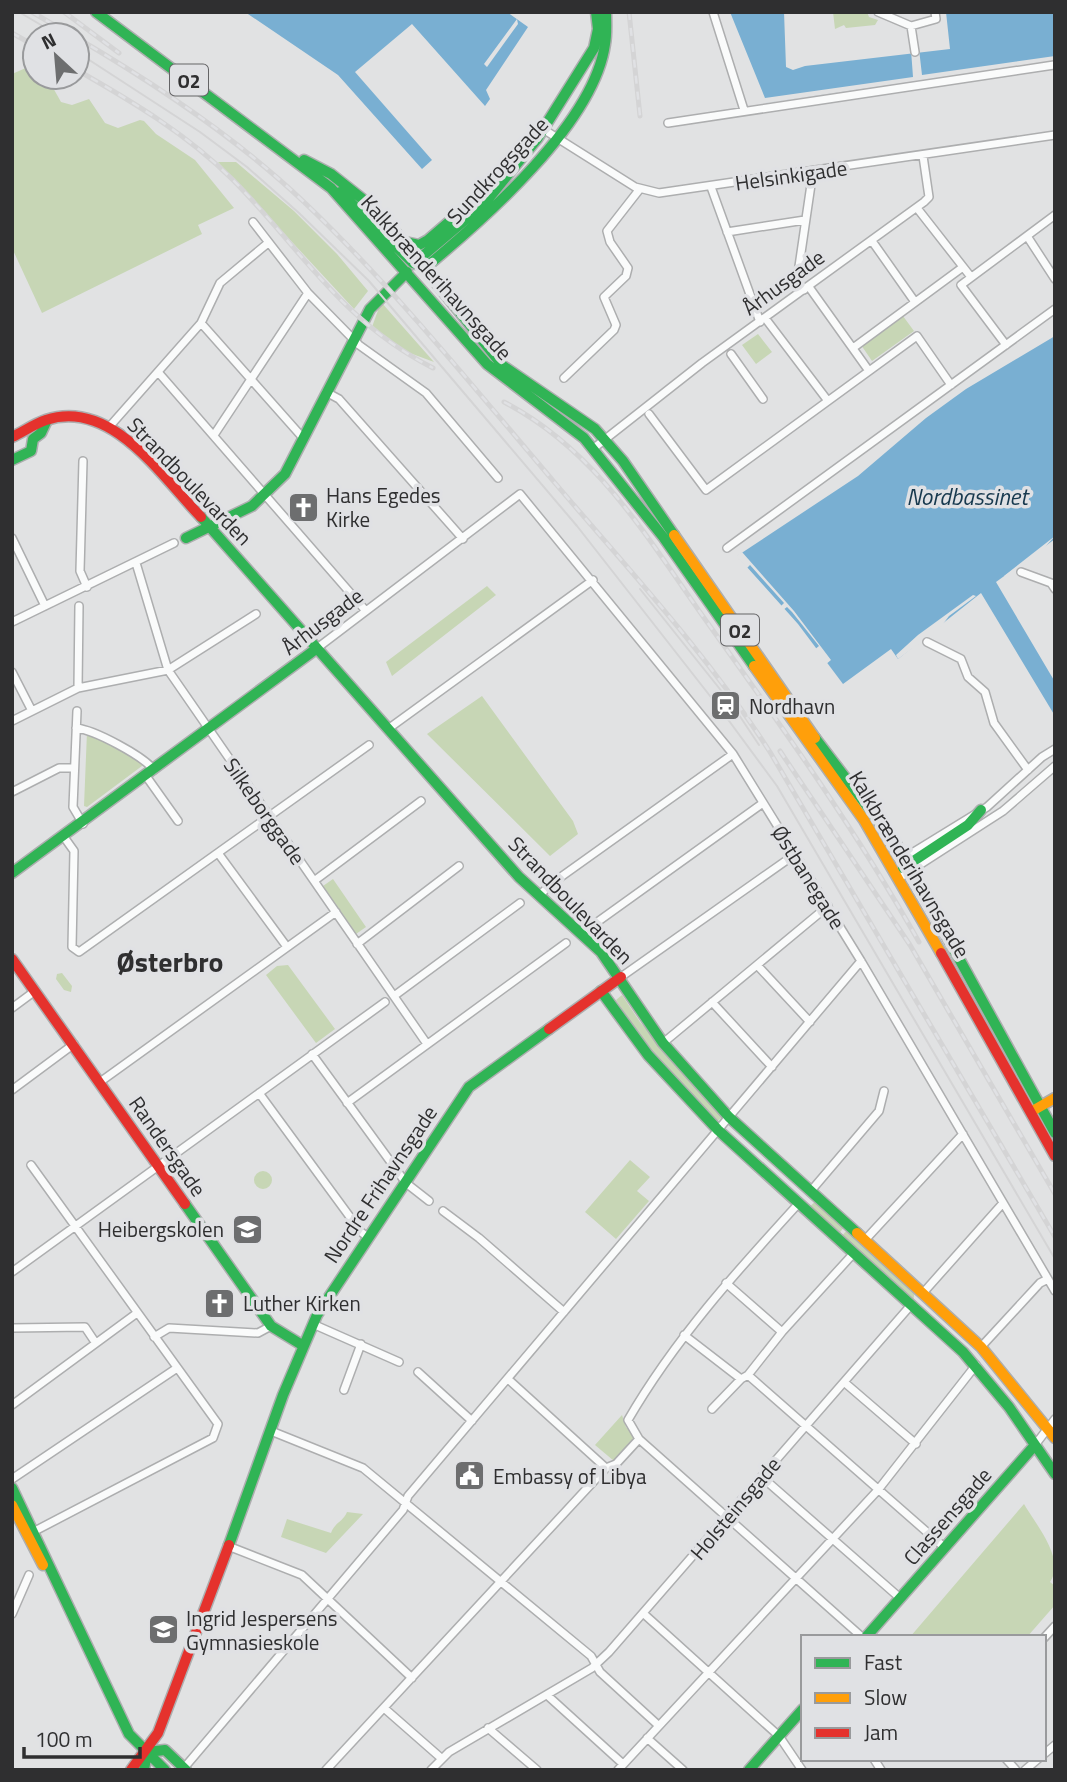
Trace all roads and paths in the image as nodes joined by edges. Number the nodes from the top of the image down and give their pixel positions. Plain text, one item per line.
1 (96, 12) edge
2 (596, 12) edge
3 (606, 12) edge
4 (713, 12) edge
5 (877, 12) edge
6 (935, 12) edge
7 (911, 26) junction
8 (915, 52) dead end
9 (1054, 65) edge
10 (744, 110) junction
11 (668, 123) dead end
12 (543, 129) junction
13 (1055, 135) edge
14 (557, 138) junction
15 (283, 149) junction
16 (923, 156) junction
17 (813, 171) junction
18 (506, 173) junction
19 (711, 187) junction
20 (639, 190) junction
21 (917, 208) junction
22 (1055, 215) edge
23 (805, 220) junction
24 (253, 222) dead end
25 (727, 232) junction
26 (1027, 236) junction
27 (872, 241) junction
28 (405, 242) junction
29 (268, 243) junction
30 (416, 265) junction
31 (963, 267) junction
32 (971, 277) junction
33 (1055, 279) edge
34 (806, 289) junction
35 (308, 293) junction
36 (915, 302) junction
37 (1055, 309) edge
38 (763, 320) junction
39 (201, 323) junction
40 (353, 340) junction
41 (1006, 345) junction
42 (853, 348) junction
43 (731, 354) dead end
44 (869, 371) junction
45 (158, 372) junction
46 (564, 378) dead end
47 (251, 380) junction
48 (951, 385) junction
49 (326, 392) junction
50 (763, 399) dead end
51 (828, 401) junction
52 (649, 414) dead end
53 (47, 420) junction
54 (110, 426) junction
55 (214, 435) junction
56 (12, 437) edge
57 (303, 438) junction
58 (605, 440) junction
59 (594, 448) junction
60 (12, 460) edge
61 (83, 461) dead end
62 (498, 478) dead end
63 (520, 494) joint
64 (266, 495) junction
65 (211, 528) junction
66 (12, 538) edge
67 (186, 538) dead end
68 (463, 539) junction
69 (174, 543) dead end
70 (727, 548) dead end
71 (135, 563) junction
72 (1021, 572) dead end
73 (593, 580) junction
74 (86, 587) junction
75 (1055, 589) edge
76 (45, 606) junction
77 (79, 606) dead end
78 (366, 611) junction
79 (256, 614) dead end
80 (12, 622) edge
81 (927, 642) dead end
82 (316, 649) junction
83 (168, 670) junction
84 (12, 672) edge
85 (78, 688) junction
86 (32, 711) junction
87 (77, 711) dead end
88 (12, 721) edge
89 (76, 728) junction
90 (208, 729) junction
91 (388, 729) junction
92 (369, 745) dead end
93 (1055, 749) edge
94 (733, 754) junction
95 (1055, 766) edge
96 (74, 768) junction
97 (1028, 770) junction
98 (150, 773) junction
99 (12, 792) edge
100 (421, 801) dead end
101 (763, 803) junction
102 (981, 810) joint
103 (269, 816) junction
104 (178, 821) dead end
105 (83, 824) junction
106 (64, 837) junction
107 (218, 853) junction
108 (794, 855) junction
109 (907, 864) junction
110 (459, 866) dead end
111 (12, 873) edge
112 (899, 878) junction
113 (314, 881) junction
114 (539, 896) junction
115 (520, 903) dead end
116 (828, 906) junction
117 (336, 912) junction
118 (582, 933) junction
119 (566, 943) dead end
120 (358, 944) junction
121 (287, 947) junction
122 (12, 959) edge
123 (861, 961) junction
124 (757, 965) junction
125 (621, 977) junction
126 (35, 991) junction
127 (601, 991) junction
128 (394, 996) junction
129 (385, 1002) dead end
130 (712, 1002) junction
131 (12, 1008) edge
132 (810, 1021) junction
133 (663, 1043) junction
134 (74, 1044) junction
135 (427, 1044) junction
136 (312, 1054) junction
137 (772, 1067) junction
138 (100, 1083) junction
139 (12, 1090) edge
140 (884, 1091) dead end
141 (259, 1093) junction
142 (1055, 1098) edge
143 (347, 1103) junction
144 (1041, 1106) junction
145 (1030, 1113) junction
146 (1051, 1116) edge
147 (729, 1117) junction
148 (1036, 1124) junction
149 (718, 1130) junction
150 (1055, 1132) edge
151 (963, 1135) junction
152 (1055, 1156) edge
153 (31, 1165) dead end
154 (158, 1165) junction
155 (406, 1183) junction
156 (810, 1192) junction
157 (429, 1201) dead end
158 (799, 1203) junction
159 (1003, 1203) junction
160 (443, 1210) dead end
161 (75, 1226) junction
162 (369, 1238) junction
163 (865, 1240) junction
164 (853, 1254) junction
165 (13, 1269) edge
166 (1048, 1279) junction
167 (726, 1283) junction
168 (1055, 1291) edge
169 (923, 1293) junction
170 (911, 1305) junction
171 (137, 1312) junction
172 (564, 1312) junction
173 (315, 1325) junction
174 (271, 1326) junction
175 (12, 1328) edge
176 (782, 1332) junction
177 (684, 1335) junction
178 (155, 1337) junction
179 (95, 1342) junction
180 (361, 1344) junction
181 (302, 1345) junction
182 (981, 1347) junction
183 (399, 1362) dead end
184 (976, 1365) junction
185 (177, 1368) junction
186 (418, 1372) dead end
187 (745, 1377) junction
188 (508, 1379) junction
189 (844, 1382) junction
190 (344, 1390) dead end
191 (12, 1405) edge
192 (712, 1409) dead end
193 (472, 1421) junction
194 (1051, 1423) edge
195 (805, 1426) junction
196 (271, 1431) junction
197 (1055, 1438) edge
198 (639, 1439) junction
199 (916, 1444) junction
200 (1035, 1445) junction
201 (606, 1468) junction
202 (1055, 1475) edge
203 (762, 1478) junction
204 (12, 1479) edge
205 (12, 1488) edge
206 (878, 1490) junction
207 (14, 1503) edge
208 (406, 1503) junction
209 (727, 1516) junction
210 (30, 1533) junction
211 (832, 1540) junction
212 (228, 1546) junction
213 (944, 1547) junction
214 (29, 1575) dead end
215 (796, 1577) junction
216 (503, 1582) junction
217 (327, 1598) junction
218 (900, 1598) junction
219 (12, 1614) edge
220 (644, 1614) junction
221 (862, 1635) edge
222 (866, 1635) edge
223 (594, 1663) junction
224 (706, 1673) junction
225 (412, 1678) junction
226 (547, 1695) junction
227 (384, 1708) junction
228 (801, 1711) edge
229 (658, 1725) junction
230 (488, 1728) junction
231 (779, 1736) junction
232 (647, 1738) junction
233 (147, 1752) junction
234 (441, 1758) junction
235 (620, 1767) edge
236 (185, 1769) edge
237 (131, 1770) edge
238 (144, 1770) edge
239 (165, 1770) edge
240 (326, 1770) edge
241 (431, 1770) edge
242 (537, 1770) edge
243 (683, 1770) edge
244 (749, 1770) edge
245 (802, 1770) edge

1 - 15 street, Kalkbrænderihavnsgade / O2
2 - 12 street, Sundkrogsgade
3 - 14 street, Sundkrogsgade
4 - 10 street
5 - 7 street
6 - 7 street
7 - 8 street
9 - 10 street
10 - 11 street
12 - 14 street, Helsinkigade
12 - 18 street, Sundkrogsgade
13 - 16 street, Helsinkigade
14 - 20 street, Helsinkigade
14 - 30 street, Sundkrogsgade
15 - 28 street, Kalkbrænderihavnsgade / O2
15 - 30 street, Kalkbrænderihavnsgade / O2
16 - 17 street, Helsinkigade
16 - 21 street
17 - 19 street, Helsinkigade
17 - 23 street
18 - 28 street
18 - 30 street, Sundkrogsgade
19 - 20 street, Helsinkigade
19 - 25 street
20 - 46 street
21 - 27 street, Århusgade
21 - 31 street
22 - 26 street
23 - 25 street
23 - 34 street
24 - 29 street
25 - 38 street
26 - 32 street
26 - 33 street
27 - 34 street, Århusgade
27 - 36 street
28 - 30 street, Kalkbrænderihavnsgade / O2
29 - 35 street
29 - 39 street
30 - 40 street
30 - 58 street, Kalkbrænderihavnsgade / O2
30 - 59 street, Kalkbrænderihavnsgade / O2
31 - 32 street
31 - 36 street
32 - 41 street
34 - 38 street, Århusgade
34 - 42 street
35 - 40 street
35 - 47 street
36 - 42 street
37 - 41 street
38 - 51 street
38 - 58 street, Århusgade
39 - 45 street
39 - 47 street
40 - 49 street
40 - 62 street
41 - 48 street
42 - 44 street
43 - 50 street
44 - 48 street
44 - 51 street
45 - 54 street
45 - 55 street
47 - 55 street
47 - 57 street
48 - 70 street
49 - 57 street
49 - 68 street
51 - 52 street
53 - 54 street, Strandboulevarden
53 - 56 street, Strandboulevarden
53 - 60 street
54 - 65 street, Strandboulevarden
55 - 64 street
57 - 64 street
58 - 59 street, Århusgade
58 - 109 street, Kalkbrænderihavnsgade / O2
59 - 112 street, Kalkbrænderihavnsgade / O2
61 - 74 street
63 - 68 street, Århusgade
63 - 73 street, Østbanegade
64 - 65 street
64 - 78 street
65 - 67 street
65 - 82 street, Strandboulevarden
66 - 76 street
68 - 78 street, Århusgade
69 - 71 street
71 - 74 street
71 - 83 street, Silkeborggade
72 - 75 street
73 - 91 street
73 - 94 street, Østbanegade
74 - 76 street
76 - 80 street
77 - 85 street
78 - 82 street, Århusgade
79 - 83 street
81 - 97 street
82 - 90 street, Århusgade
82 - 91 street, Strandboulevarden
83 - 85 street
83 - 90 street, Silkeborggade
84 - 86 street
85 - 86 street
86 - 88 street
87 - 89 street
89 - 96 street
89 - 98 street
90 - 98 street, Århusgade
90 - 103 street, Silkeborggade
91 - 114 street, Strandboulevarden
92 - 103 street
93 - 97 street
94 - 101 street, Østbanegade
94 - 114 street
95 - 109 street
96 - 99 street
96 - 105 street
97 - 102 street
98 - 104 street
98 - 105 street, Århusgade
100 - 113 street
101 - 108 street, Østbanegade
101 - 118 street
102 - 109 street
103 - 107 street
103 - 113 street, Silkeborggade
105 - 106 street, Århusgade
106 - 107 street
106 - 111 street, Århusgade
107 - 121 street
108 - 116 street, Østbanegade
108 - 125 street, Nordre Frihavnsgade
109 - 112 street
109 - 144 street, Kalkbrænderihavnsgade / O2
110 - 120 street
112 - 145 street, Kalkbrænderihavnsgade / O2
113 - 117 street, Silkeborggade
114 - 118 street, Strandboulevarden
115 - 128 street
116 - 123 street, Østbanegade
116 - 124 street
117 - 120 street, Silkeborggade
117 - 121 street
118 - 125 street, Strandboulevarden
119 - 135 street
120 - 128 street, Silkeborggade
121 - 138 street
122 - 126 street, Randersgade
123 - 132 street
123 - 151 street, Østbanegade
124 - 130 street
124 - 132 street
125 - 127 street, Nordre Frihavnsgade
125 - 133 street, Strandboulevarden
126 - 131 street
126 - 134 street, Randersgade
127 - 149 street, Strandboulevarden
127 - 155 street, Nordre Frihavnsgade
128 - 135 street, Silkeborggade
129 - 136 street
130 - 133 street
130 - 137 street
132 - 137 street
133 - 147 street, Strandboulevarden
134 - 138 street, Randersgade
134 - 139 street
135 - 143 street
136 - 141 street
136 - 143 street
137 - 147 street
138 - 154 street, Randersgade
140 - 156 street
141 - 154 street
141 - 162 street
142 - 144 street
143 - 155 street
144 - 145 street
144 - 146 street, Kalkbrænderihavnsgade / O2
145 - 148 street, Kalkbrænderihavnsgade / O2
146 - 148 street
146 - 150 street, Kalkbrænderihavnsgade / O2
147 - 149 street
147 - 156 street, Strandboulevarden
148 - 152 street, Kalkbrænderihavnsgade / O2
149 - 158 street, Strandboulevarden
149 - 172 street
151 - 159 street, Østbanegade
151 - 163 street
153 - 161 street
154 - 161 street
154 - 174 street, Randersgade
155 - 157 street
155 - 162 street, Nordre Frihavnsgade
156 - 163 street, Strandboulevarden
158 - 164 street, Strandboulevarden
158 - 167 street
159 - 166 street, Østbanegade
159 - 169 street
160 - 172 street
161 - 165 street
161 - 171 street
162 - 173 street, Nordre Frihavnsgade
163 - 169 street, Strandboulevarden
164 - 170 street, Strandboulevarden
164 - 176 street
166 - 168 street, Østbanegade
166 - 182 street
167 - 176 street
167 - 177 street
169 - 182 street, Strandboulevarden
170 - 184 street, Strandboulevarden
170 - 189 street, Holsteinsgade
171 - 178 street
171 - 179 street
172 - 188 street
173 - 180 street
173 - 181 street, Nordre Frihavnsgade
174 - 178 street
174 - 181 street, Randersgade
175 - 179 street
176 - 187 street
177 - 187 street
177 - 198 street
178 - 185 street
179 - 191 street
180 - 183 street
180 - 190 street
181 - 196 street, Nordre Frihavnsgade
182 - 194 street, Strandboulevarden
184 - 199 street
184 - 200 street, Strandboulevarden
185 - 204 street
185 - 210 street
186 - 193 street
187 - 192 street
187 - 195 street
188 - 193 street
188 - 201 street
189 - 195 street, Holsteinsgade
189 - 199 street
193 - 208 street
194 - 197 street, Strandboulevarden
194 - 200 street, Classensgade
195 - 203 street, Holsteinsgade
195 - 206 street
196 - 208 street
196 - 212 street, Nordre Frihavnsgade
198 - 201 street
198 - 209 street
199 - 206 street
200 - 202 street, Strandboulevarden
200 - 213 street, Classensgade
201 - 216 street
203 - 209 street, Holsteinsgade
203 - 211 street
205 - 207 street
206 - 211 street
206 - 213 street
207 - 210 street
208 - 216 street
208 - 217 street
209 - 215 street
209 - 220 street, Holsteinsgade
210 - 233 street
211 - 215 street
211 - 218 street
212 - 217 street
212 - 233 street, Nordre Frihavnsgade
213 - 218 street, Classensgade
214 - 219 street
215 - 221 street
215 - 224 street
216 - 223 street
216 - 225 street
217 - 225 street
217 - 236 street
218 - 222 street, Classensgade
220 - 223 street, Holsteinsgade
220 - 224 street
223 - 226 street, Holsteinsgade
223 - 229 street
224 - 229 street
224 - 231 street
225 - 227 street
226 - 230 street, Holsteinsgade
226 - 235 street
227 - 234 street
227 - 240 street
228 - 231 street
229 - 232 street
230 - 234 street, Holsteinsgade
230 - 242 street
231 - 244 street
231 - 245 street
232 - 235 street
232 - 243 street
233 - 236 street
233 - 237 street
233 - 238 street
233 - 239 street
234 - 241 street, Holsteinsgade

